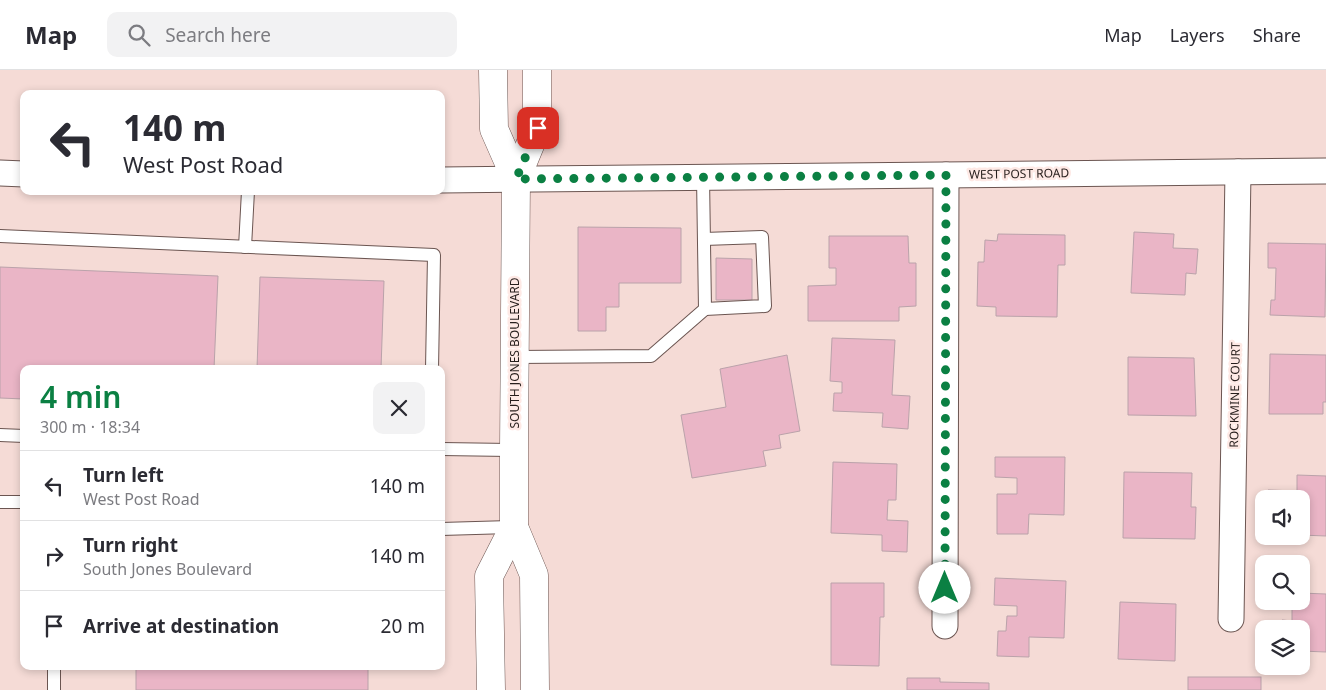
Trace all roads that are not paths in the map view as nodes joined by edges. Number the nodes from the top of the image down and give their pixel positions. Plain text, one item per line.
1 (494, 70) edge
2 (537, 70) edge
3 (1326, 171) edge
4 (1238, 172) junction
5 (0, 173) edge
6 (20, 174) edge
7 (946, 175) junction
8 (703, 177) junction
9 (516, 179) junction
10 (445, 180) edge
11 (248, 195) edge
12 (0, 236) edge
13 (704, 239) junction
14 (245, 246) junction
15 (705, 309) junction
16 (515, 357) junction
17 (432, 365) edge
18 (0, 435) edge
19 (20, 436) edge
20 (445, 449) edge
21 (514, 450) junction
22 (0, 502) edge
23 (20, 502) edge
24 (514, 527) junction
25 (445, 529) edge
26 (1231, 619) dead end
27 (945, 626) dead end
28 (54, 670) edge
29 (54, 690) edge
30 (491, 690) edge
31 (535, 690) edge

1 - 9 main road, SOUTH JONES BOULEVARD
2 - 9 main road, SOUTH JONES BOULEVARD
3 - 4 street, WEST POST ROAD
4 - 7 street, WEST POST ROAD
4 - 26 street, ROCKMINE COURT
5 - 6 street
7 - 8 street, WEST POST ROAD
7 - 27 street
8 - 9 street, WEST POST ROAD
8 - 13 lane
9 - 10 street, WEST POST ROAD
9 - 16 main road, SOUTH JONES BOULEVARD
11 - 14 lane
12 - 14 lane
13 - 15 lane
13 - 15 lane
14 - 17 lane
15 - 16 lane
16 - 21 main road, SOUTH JONES BOULEVARD
18 - 19 lane
20 - 21 lane
21 - 24 main road, SOUTH JONES BOULEVARD
22 - 23 lane
24 - 25 lane
24 - 30 main road, SOUTH JONES BOULEVARD
24 - 31 main road, SOUTH JONES BOULEVARD
28 - 29 lane

